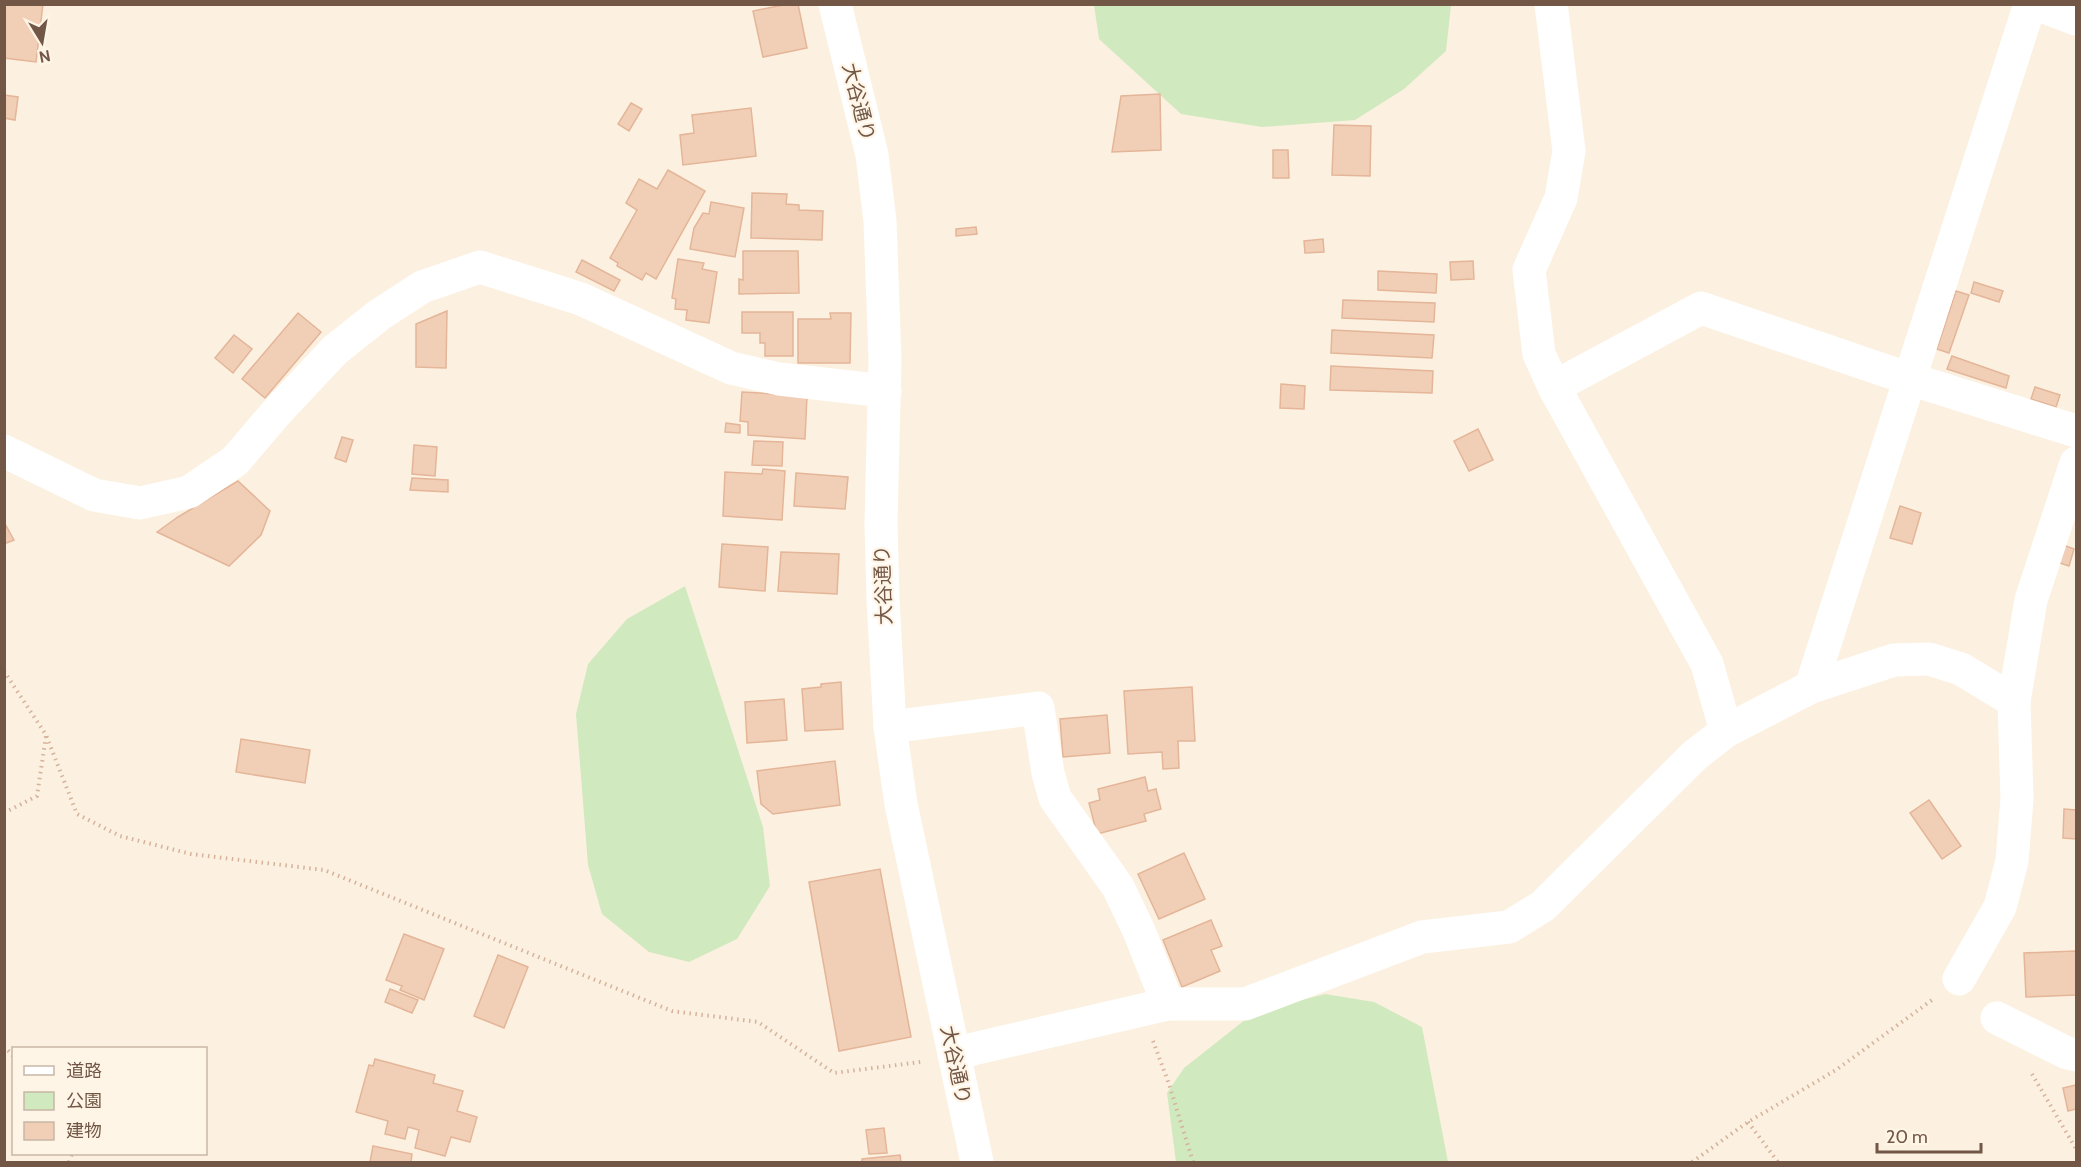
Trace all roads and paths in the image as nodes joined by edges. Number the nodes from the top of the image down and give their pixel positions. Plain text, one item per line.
1 (836, 4) edge
2 (1551, 4) edge
3 (2030, 4) edge
4 (2036, 4) edge
5 (2076, 18) edge
6 (1910, 379) junction
7 (1554, 387) junction
8 (885, 391) junction
9 (2076, 431) edge
10 (4, 451) edge
11 (2076, 462) edge
12 (4, 671) edge
13 (1811, 687) junction
14 (2014, 701) junction
15 (890, 727) junction
16 (1726, 731) junction
17 (46, 735) junction
18 (4, 813) edge
19 (1959, 979) joint
20 (1154, 1007) junction
21 (1998, 1018) dead end
22 (954, 1055) junction
23 (2076, 1055) edge
24 (1748, 1122) junction
25 (977, 1162) edge
26 (1193, 1162) edge
27 (1692, 1162) edge
28 (1778, 1162) edge

1 - 8 street, 大谷通り
2 - 7 street
3 - 6 street
4 - 5 street
6 - 7 street
6 - 9 street
6 - 13 street
7 - 16 street
8 - 10 street
8 - 15 street, 大谷通り
11 - 14 street
12 - 17 path
13 - 14 street
13 - 16 street
14 - 19 street
15 - 20 street
15 - 22 street, 大谷通り
16 - 20 street
17 - 18 path
17 - 22 path
19 - 24 path
20 - 22 street
20 - 26 path
21 - 23 street
22 - 25 street, 大谷通り
24 - 27 path
24 - 28 path

